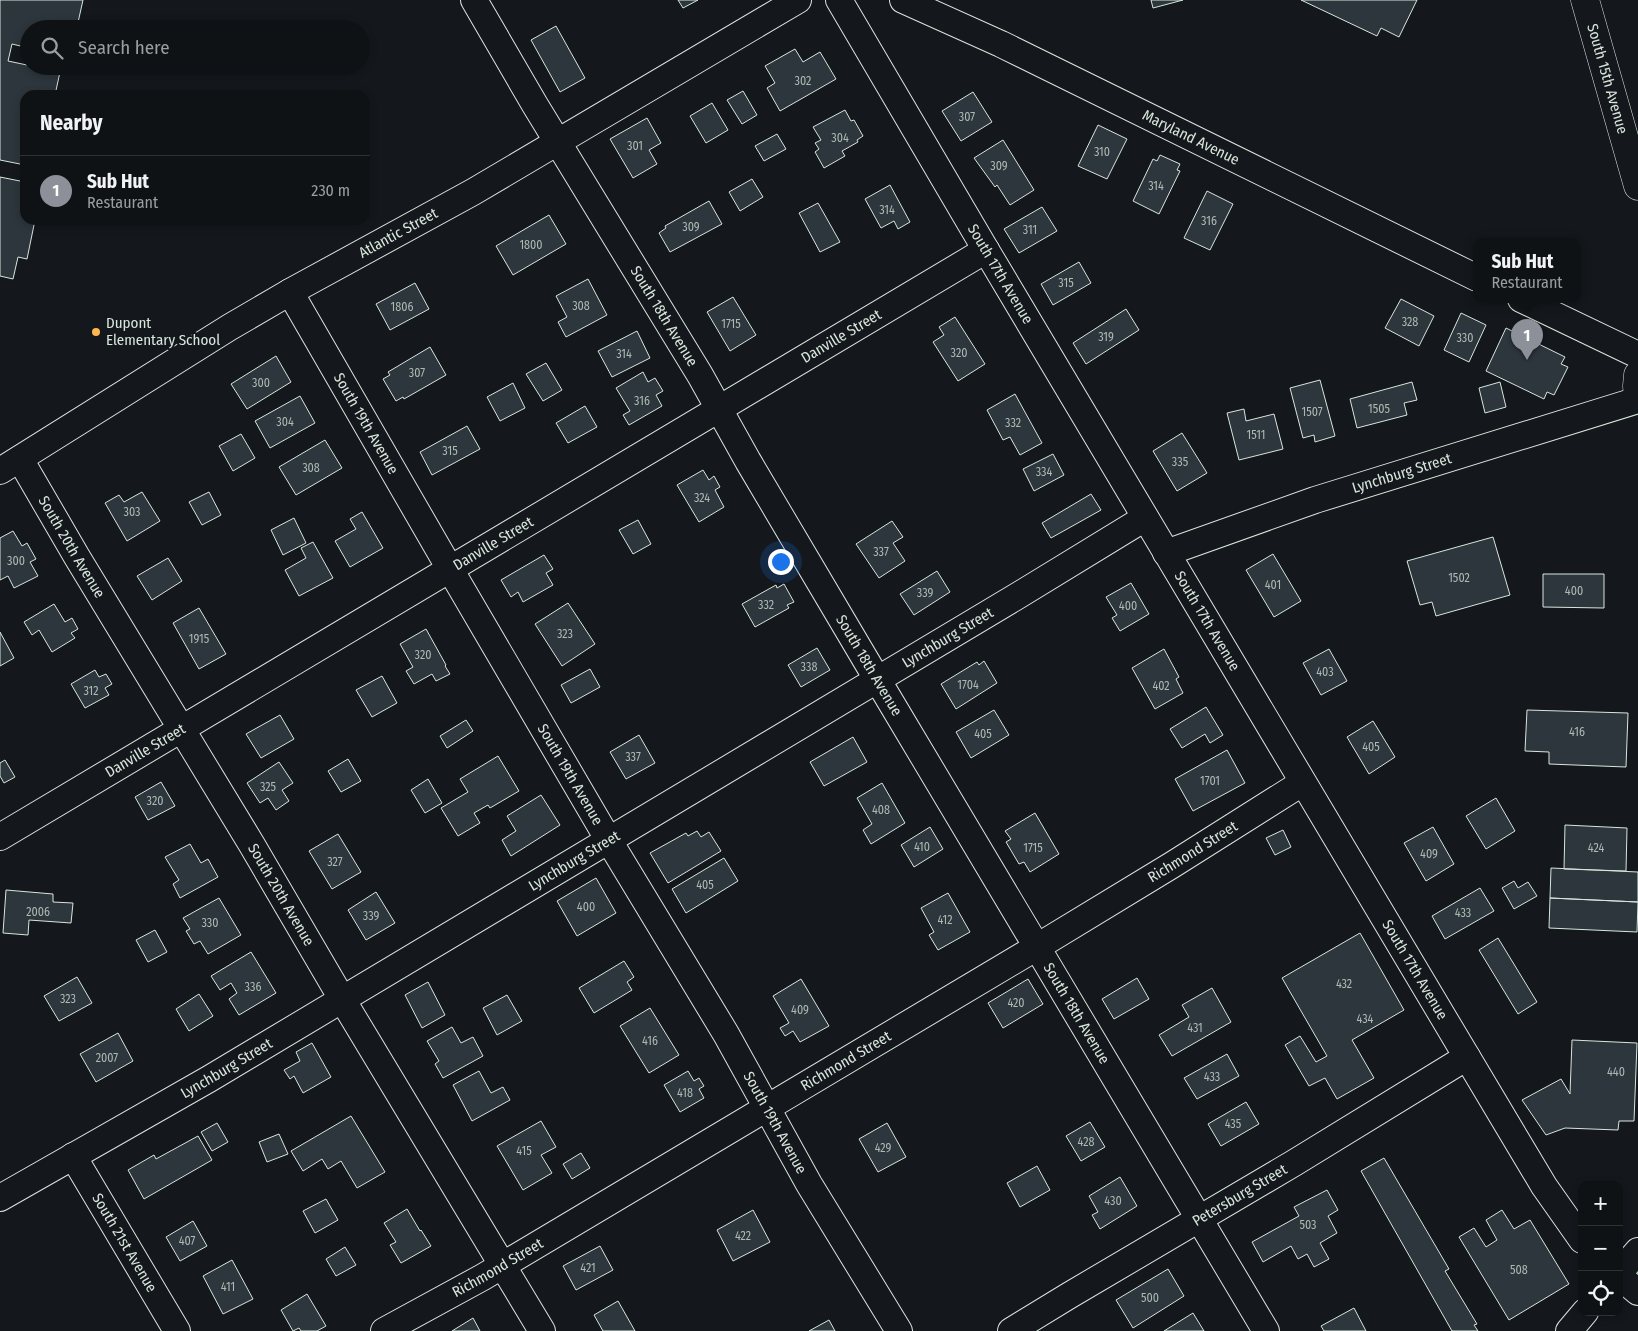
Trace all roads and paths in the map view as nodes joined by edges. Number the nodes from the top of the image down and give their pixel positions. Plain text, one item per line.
1 (474, 0) edge
2 (798, 0) edge
3 (839, 0) edge
4 (903, 0) edge
5 (1585, 0) edge
6 (559, 143) junction
7 (1638, 186) edge
8 (986, 250) junction
9 (1473, 276) edge
10 (290, 292) junction
11 (1529, 303) edge
12 (1638, 355) edge
13 (1638, 374) edge
14 (1638, 399) edge
15 (719, 409) junction
16 (10, 465) edge
17 (1145, 518) junction
18 (1166, 553) junction
19 (450, 569) junction
20 (877, 679) junction
21 (181, 729) junction
22 (1302, 783) junction
23 (0, 837) edge
24 (608, 839) junction
25 (1037, 947) junction
26 (342, 999) junction
27 (1467, 1057) junction
28 (767, 1108) junction
29 (72, 1156) junction
30 (0, 1198) edge
31 (1199, 1219) junction
32 (1578, 1234) edge
33 (1638, 1251) edge
34 (501, 1265) junction
35 (1622, 1271) edge
36 (1623, 1279) edge
37 (1638, 1292) edge
38 (1582, 1316) edge
39 (177, 1331) edge
40 (384, 1331) edge
41 (542, 1331) edge
42 (899, 1331) edge
43 (1011, 1331) edge
44 (1266, 1331) edge
45 (1569, 1331) edge

1 - 6 street, South 18th Avenue
2 - 6 street, Atlantic Street
3 - 8 street, South 17th Avenue
4 - 9 street, Maryland Avenue
5 - 7 main road, South 15th Avenue
6 - 10 street, Atlantic Street
6 - 15 street, South 18th Avenue
8 - 15 street, Danville Street
8 - 17 street, South 17th Avenue
10 - 16 street, Atlantic Street
10 - 19 street, South 19th Avenue
11 - 12 street
13 - 14 main road
14 - 18 street, Lynchburg Street
15 - 19 street, Danville Street
15 - 20 street, South 18th Avenue
16 - 21 street, South 20th Avenue
17 - 18 street, South 17th Avenue
17 - 20 street, Lynchburg Street
18 - 22 street, South 17th Avenue
19 - 21 street, Danville Street
19 - 24 street, South 19th Avenue
20 - 24 street, Lynchburg Street
20 - 25 street, South 18th Avenue
21 - 23 street, Danville Street
21 - 26 street, South 20th Avenue
22 - 25 street, Richmond Street
22 - 27 street, South 17th Avenue
24 - 26 street, Lynchburg Street
24 - 28 street, South 19th Avenue
25 - 28 street, Richmond Street
25 - 31 street, South 18th Avenue
26 - 29 street, Lynchburg Street
26 - 34 street, South 20th Avenue
27 - 31 street, Petersburg Street
27 - 32 street, South 17th Avenue
28 - 34 street, Richmond Street
28 - 42 street, South 19th Avenue
29 - 30 street, Lynchburg Street
29 - 39 street, South 21st Avenue
31 - 43 street, Petersburg Street
31 - 44 street, South 18th Avenue
33 - 35 street
34 - 40 street, Richmond Street
34 - 41 street, South 20th Avenue
36 - 37 street
38 - 45 street

